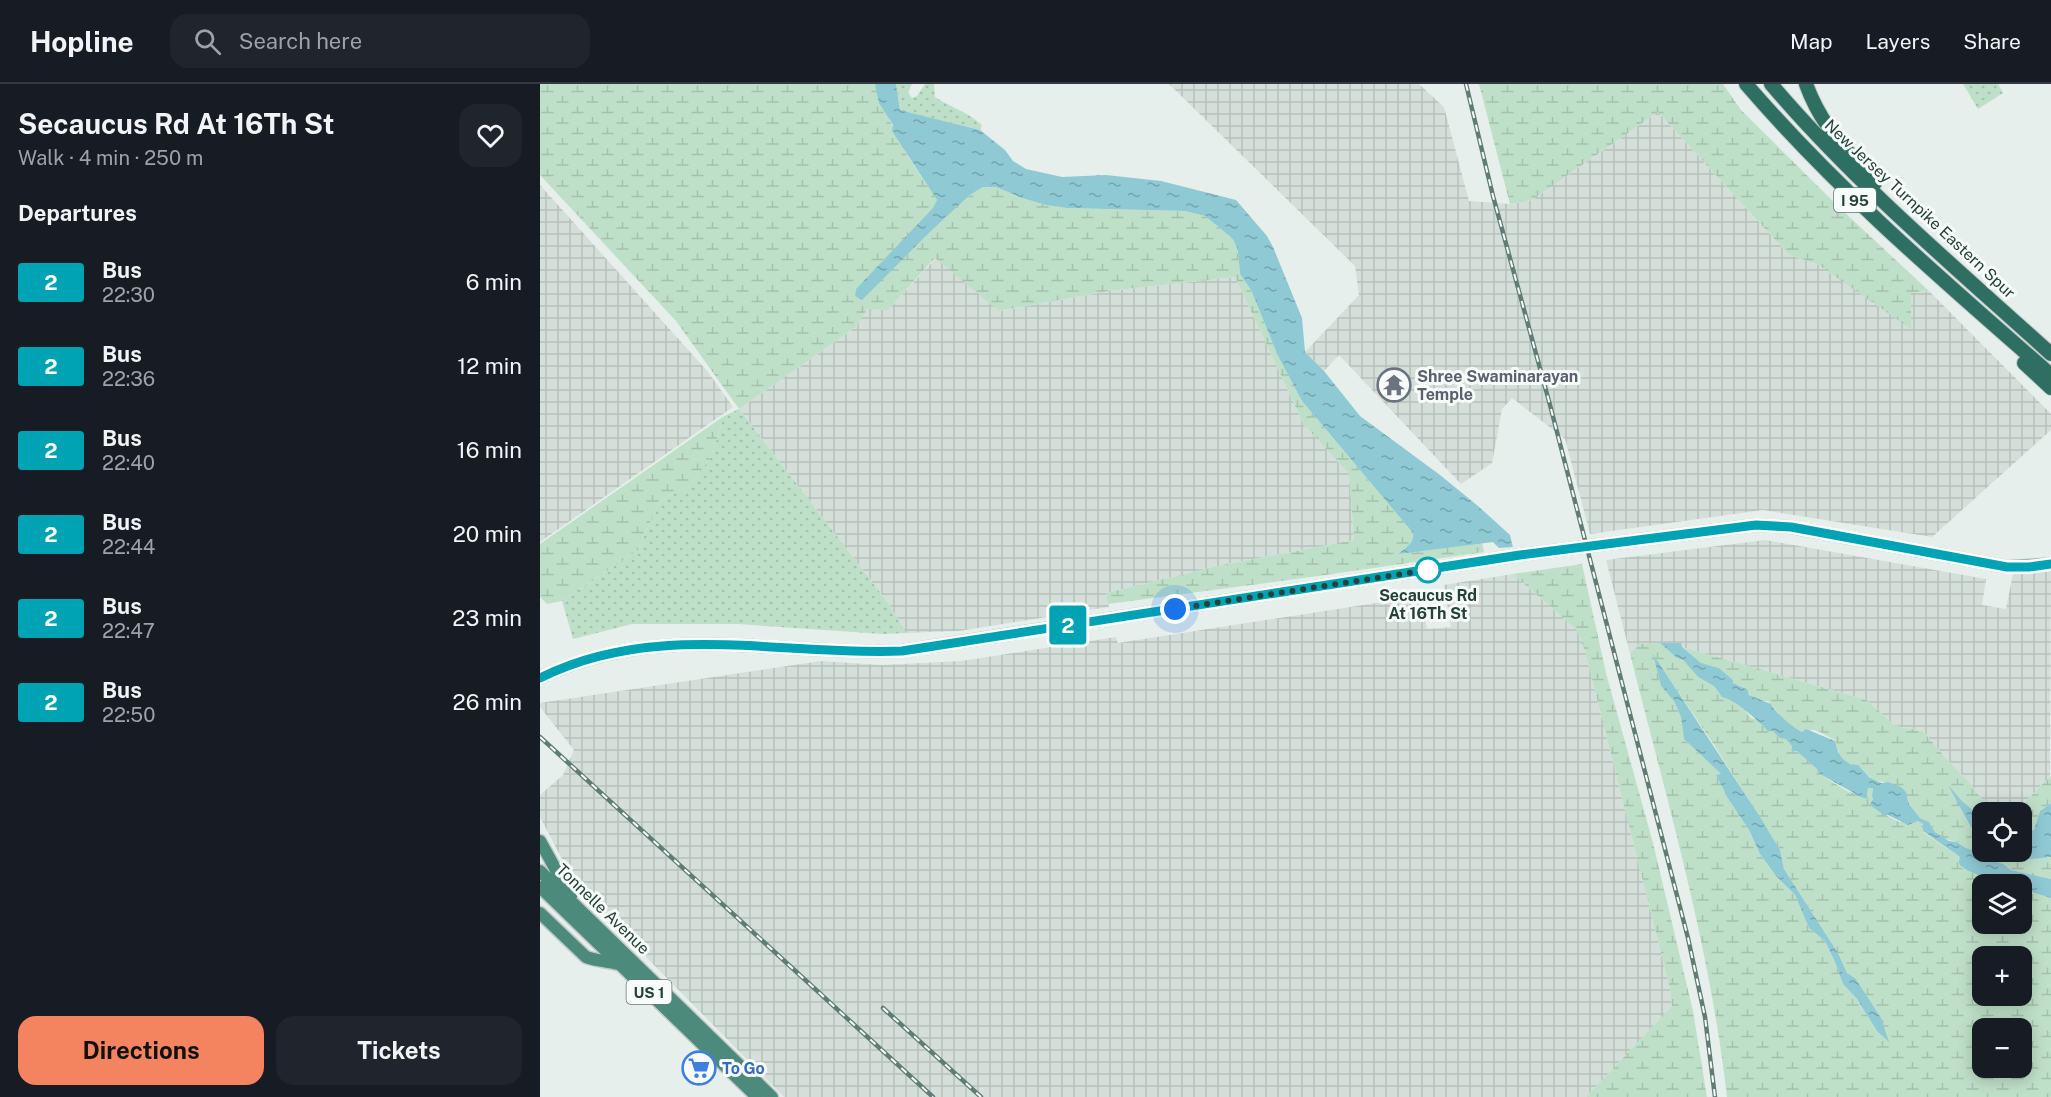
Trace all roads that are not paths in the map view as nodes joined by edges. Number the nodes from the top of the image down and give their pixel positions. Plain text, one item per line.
1 (1746, 84) edge
2 (1771, 84) edge
3 (1806, 84) edge
4 (1919, 235) junction
5 (1973, 306) junction
6 (2051, 354) edge
7 (2051, 375) edge
8 (2051, 388) edge
9 (2051, 564) edge
10 (540, 678) edge
11 (540, 841) edge
12 (540, 871) edge
13 (540, 887) edge
14 (540, 913) edge
15 (587, 917) junction
16 (622, 965) junction
17 (757, 1097) edge
18 (772, 1097) edge

1 - 5 highway, New Jersey Turnpike Eastern Spur / I 95
2 - 4 highway, New Jersey Turnpike Eastern Spur / I 95
3 - 4 highway
4 - 6 highway, New Jersey Turnpike Eastern Spur / I 95
5 - 7 highway, New Jersey Turnpike Eastern Spur / I 95
5 - 8 highway
9 - 10 main road
11 - 15 highway
12 - 15 highway, Tonnelle Avenue / US 1
13 - 16 highway, Tonnelle Avenue / US 1
14 - 16 highway
15 - 18 highway, Tonnelle Avenue / US 1
16 - 17 highway, Tonnelle Avenue / US 1

